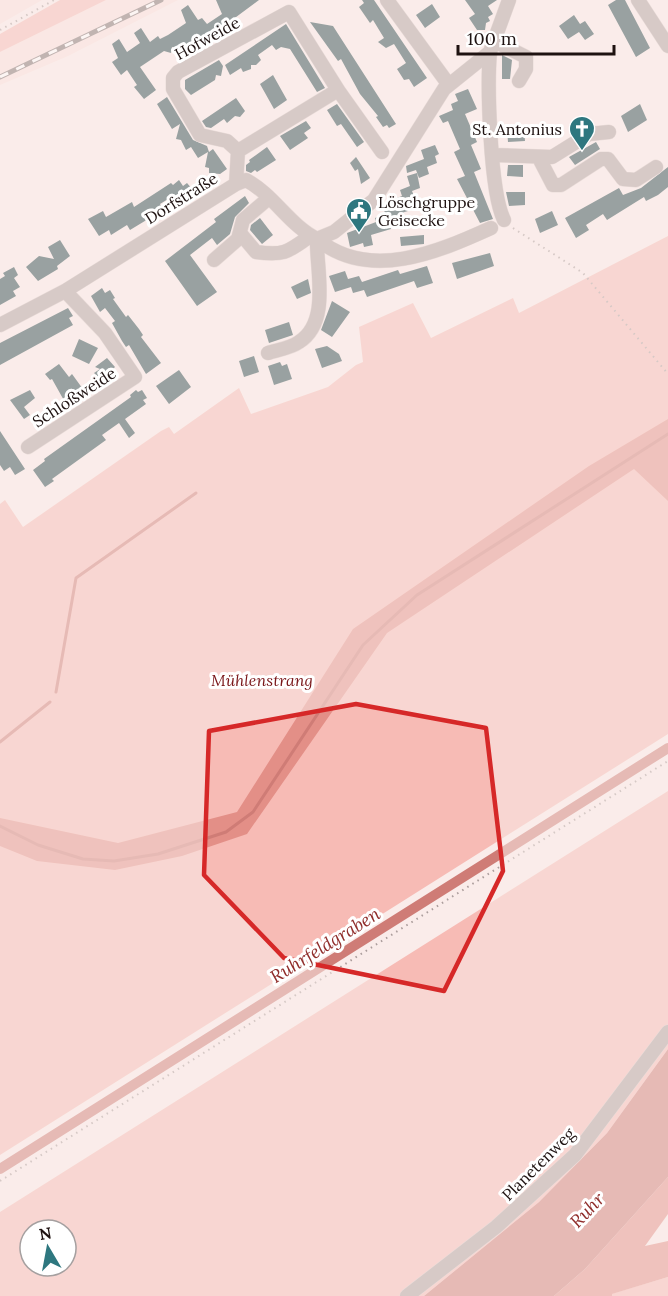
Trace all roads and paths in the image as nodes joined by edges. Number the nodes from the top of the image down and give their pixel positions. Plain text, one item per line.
1 (54, 0) edge
2 (387, 0) edge
3 (509, 0) edge
4 (638, 0) edge
5 (290, 6) edge
6 (0, 30) edge
7 (666, 37) edge
8 (492, 46) junction
9 (519, 81) dead end
10 (449, 85) junction
11 (338, 90) junction
12 (609, 132) dead end
13 (238, 151) junction
14 (382, 152) dead end
15 (493, 155) junction
16 (539, 158) junction
17 (656, 167) dead end
18 (237, 184) junction
19 (269, 198) junction
20 (504, 220) joint
21 (491, 228) dead end
22 (240, 233) junction
23 (314, 238) junction
24 (214, 260) dead end
25 (65, 291) junction
26 (0, 325) edge
27 (268, 353) dead end
28 (668, 374) edge
29 (28, 447) dead end
30 (668, 761) edge
31 (668, 1032) edge
32 (0, 1180) edge
33 (407, 1296) edge

1 - 6 path
2 - 10 street
3 - 8 street
4 - 7 street
5 - 11 street, Hofweide
5 - 13 street, Hofweide
8 - 9 street
8 - 10 street
8 - 15 street
10 - 23 street
11 - 13 street
11 - 14 street, Hofweide
12 - 16 street
13 - 18 street
15 - 16 street
15 - 20 street
16 - 17 street
18 - 19 street, Dorfstraße
18 - 25 street, Dorfstraße
19 - 22 street
19 - 23 street, Dorfstraße
20 - 28 path
21 - 23 street, Dorfstraße
22 - 23 street
22 - 24 street
23 - 27 street
25 - 26 street, Dorfstraße
25 - 29 street, Schloßweide
30 - 32 path
31 - 33 street, Planetenweg

